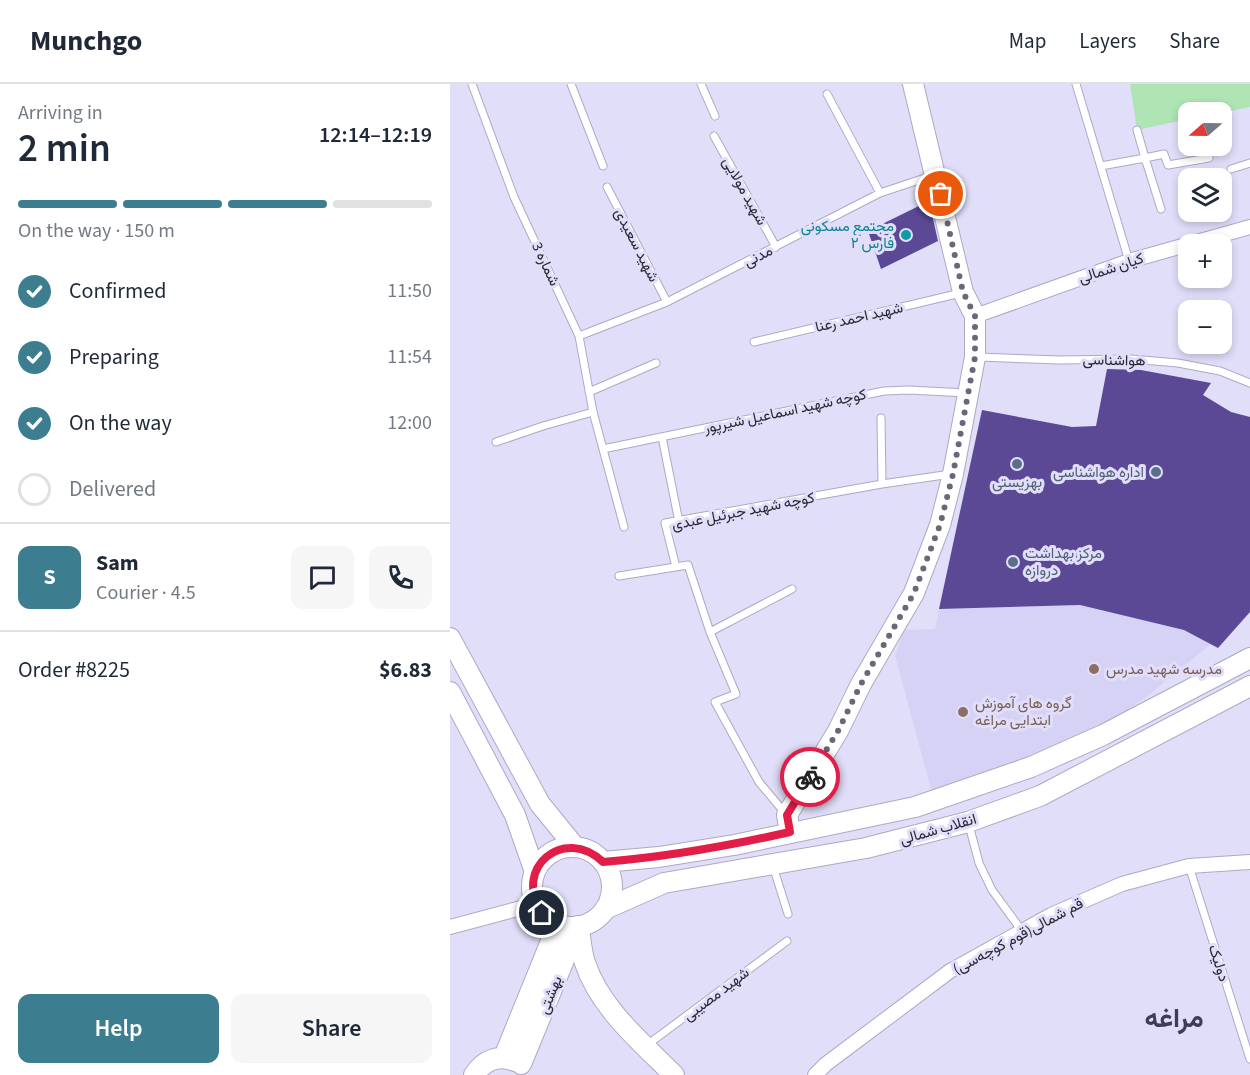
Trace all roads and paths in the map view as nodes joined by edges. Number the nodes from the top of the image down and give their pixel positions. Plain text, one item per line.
1 (472, 84) edge
2 (571, 84) edge
3 (701, 84) edge
4 (913, 84) edge
5 (1076, 84) edge
6 (827, 94) dead end
7 (715, 116) dead end
8 (1137, 130) dead end
9 (714, 136) dead end
10 (1145, 158) junction
11 (1209, 158) dead end
12 (1250, 163) edge
13 (603, 166) dead end
14 (1101, 166) junction
15 (1232, 169) dead end
16 (936, 174) junction
17 (607, 188) dead end
18 (880, 193) junction
19 (1161, 209) dead end
20 (1250, 227) edge
21 (776, 247) junction
22 (1130, 261) junction
23 (963, 292) junction
24 (667, 302) junction
25 (975, 316) junction
26 (579, 336) junction
27 (754, 342) dead end
28 (975, 357) junction
29 (656, 363) dead end
30 (1250, 383) edge
31 (589, 392) junction
32 (968, 394) junction
33 (593, 412) junction
34 (881, 418) dead end
35 (662, 437) junction
36 (496, 442) dead end
37 (603, 449) junction
38 (953, 474) junction
39 (882, 484) junction
40 (680, 522) junction
41 (624, 527) dead end
42 (676, 567) junction
43 (619, 576) dead end
44 (792, 589) dead end
45 (711, 632) junction
46 (450, 638) edge
47 (1250, 657) edge
48 (1247, 691) edge
49 (450, 692) edge
50 (968, 822) junction
51 (789, 824) junction
52 (575, 847) junction
53 (603, 862) junction
54 (1250, 862) edge
55 (772, 864) junction
56 (1189, 866) junction
57 (535, 872) junction
58 (536, 904) junction
59 (605, 909) junction
60 (788, 914) dead end
61 (558, 924) junction
62 (578, 926) junction
63 (450, 927) edge
64 (1022, 931) junction
65 (787, 940) dead end
66 (645, 1047) junction
67 (1250, 1059) edge
68 (518, 1066) edge
69 (474, 1075) edge
70 (674, 1075) edge
71 (815, 1075) edge

1 - 26 lane, شماره 3
2 - 13 lane
3 - 7 lane
4 - 16 street
5 - 14 lane
6 - 18 lane
8 - 10 lane
9 - 21 lane, شهید مولایی
10 - 11 lane
10 - 14 lane
10 - 19 lane
12 - 15 lane
14 - 22 lane
16 - 18 lane, مدنی
16 - 23 street
17 - 24 lane, شهید سعیدی
18 - 21 lane, مدنی
20 - 22 street, کیان شمالی
21 - 24 lane, مدنی
22 - 25 street, کیان شمالی
23 - 25 street
23 - 27 lane, شهید احمد رعنا
24 - 26 lane, مدنی
25 - 28 street
26 - 31 lane, شماره 3
28 - 30 lane, هواشناسی
28 - 32 street
29 - 31 lane
31 - 33 lane, شماره 3
32 - 35 lane, کوچه شهید اسماعیل شیرپور
32 - 38 street
33 - 36 lane
33 - 37 lane, شماره 3
34 - 39 lane
35 - 37 lane, کوچه شهید اسماعیل شیرپور
35 - 40 lane
37 - 41 lane, شماره 3
38 - 39 lane, کوچه شهید جبرئیل عبدی
38 - 51 street
39 - 40 lane, کوچه شهید جبرئیل عبدی
40 - 42 lane, کوچه شهید جبرئیل عبدی
42 - 43 lane
42 - 45 lane
44 - 45 lane
45 - 51 lane
46 - 52 street
47 - 51 street, انقلاب شمالی
48 - 50 street, انقلاب شمالی
49 - 57 street
50 - 55 street, انقلاب شمالی
50 - 64 lane
51 - 53 street, انقلاب شمالی
52 - 53 street
52 - 57 street
53 - 59 street
54 - 56 street, قم شمالی(قوم کوچه‌سی)
55 - 59 street, انقلاب شمالی
55 - 60 lane
56 - 64 street, قم شمالی(قوم کوچه‌سی)
56 - 67 lane, دولیک
57 - 58 street
58 - 61 street
58 - 63 street
59 - 62 street
61 - 62 street
61 - 68 street, بهشتی
62 - 66 street
62 - 68 street, بهشتی
64 - 71 street, قم شمالی(قوم کوچه‌سی)
65 - 66 lane, شهید مصیبی
66 - 70 street
68 - 69 street

